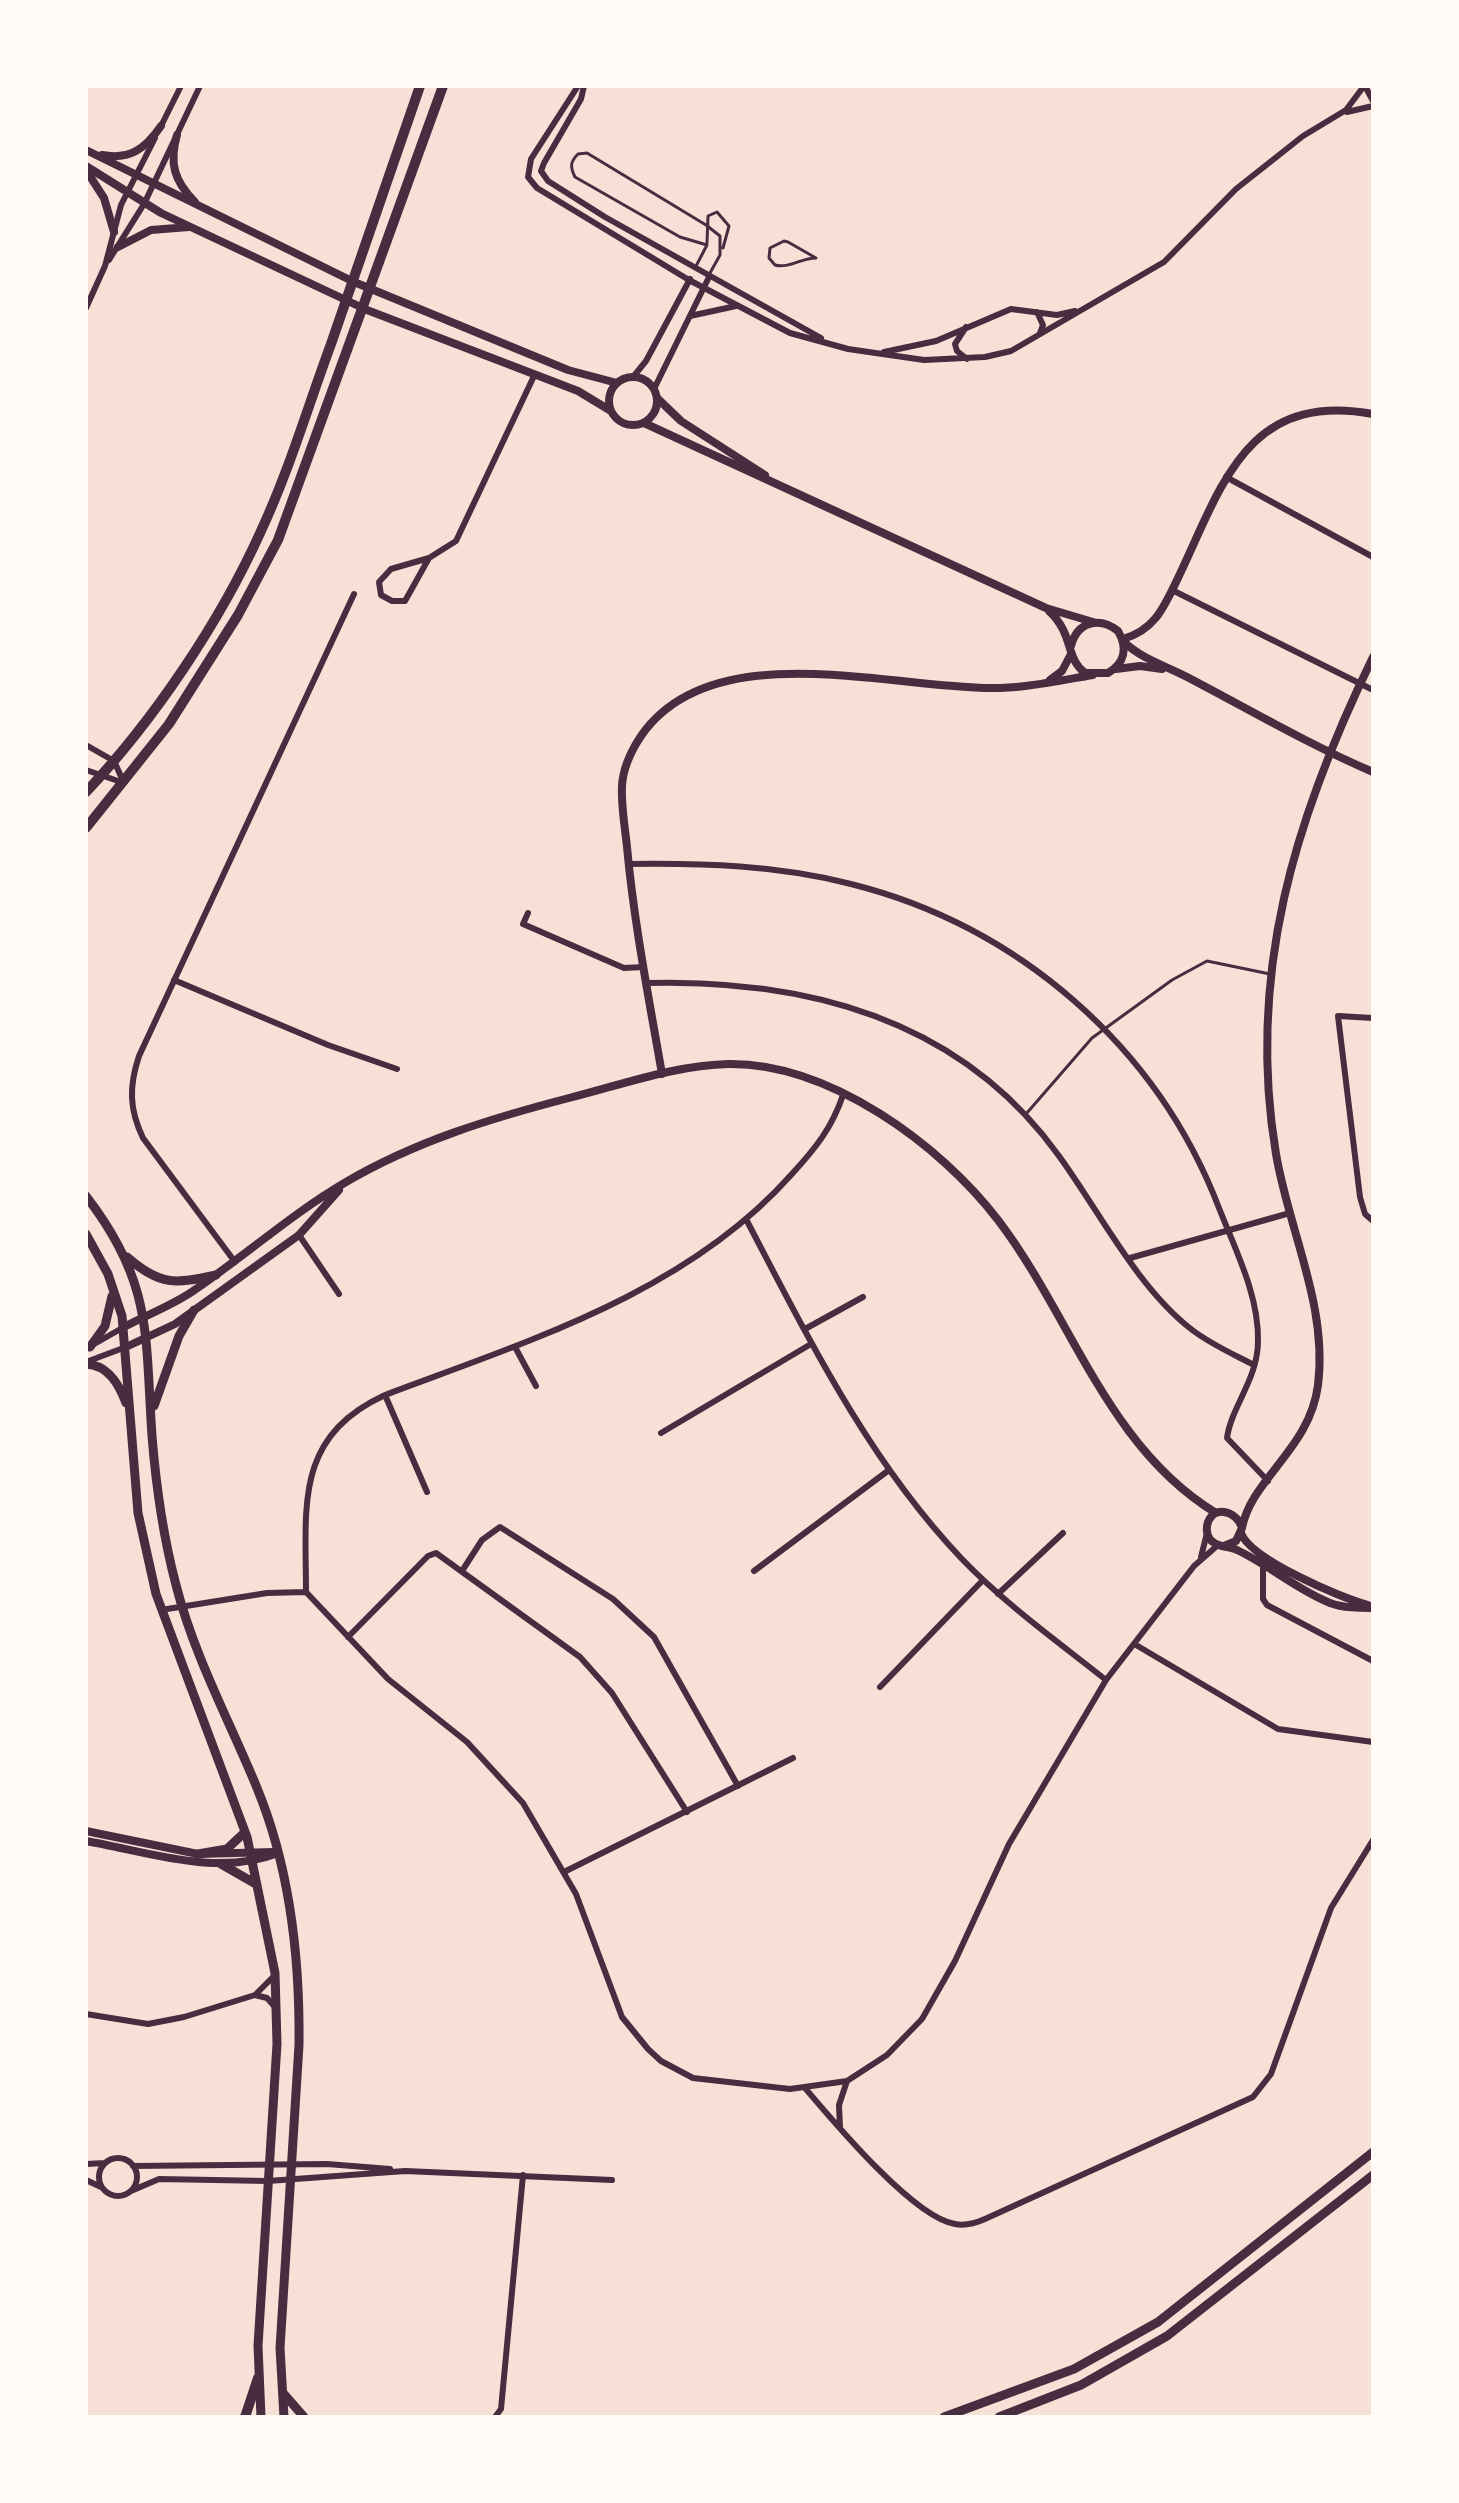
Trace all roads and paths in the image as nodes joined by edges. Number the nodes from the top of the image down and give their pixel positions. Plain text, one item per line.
1 (181, 86) edge
2 (200, 86) edge
3 (420, 86) edge
4 (443, 86) edge
5 (581, 86) edge
6 (1365, 86) edge
7 (1373, 104) edge
8 (1336, 117) junction
9 (161, 126) junction
10 (177, 135) junction
11 (89, 152) edge
12 (86, 168) edge
13 (136, 175) junction
14 (153, 185) junction
15 (126, 193) junction
16 (144, 204) junction
17 (202, 208) junction
18 (706, 225) junction
19 (191, 227) junction
20 (114, 232) junction
21 (707, 245) junction
22 (118, 247) junction
23 (720, 254) junction
24 (816, 258) joint
25 (105, 266) junction
26 (695, 269) junction
27 (709, 277) junction
28 (689, 280) junction
29 (354, 282) junction
30 (704, 288) junction
31 (372, 289) junction
32 (346, 300) junction
33 (736, 306) junction
34 (86, 308) edge
35 (1086, 308) junction
36 (365, 309) junction
37 (1037, 312) junction
38 (690, 316) junction
39 (966, 327) junction
40 (1040, 333) junction
41 (828, 342) junction
42 (879, 354) junction
43 (967, 359) junction
44 (534, 376) junction
45 (633, 377) junction
46 (617, 383) junction
47 (654, 389) junction
48 (657, 398) junction
49 (611, 411) junction
50 (1373, 414) edge
51 (644, 423) junction
52 (1226, 477) junction
53 (778, 485) junction
54 (1373, 557) edge
55 (429, 558) junction
56 (1172, 590) junction
57 (354, 594) dead end
58 (1046, 608) junction
59 (1093, 622) junction
60 (1124, 641) junction
61 (1071, 650) junction
62 (1373, 657) edge
63 (1115, 669) junction
64 (1093, 675) junction
65 (1184, 675) junction
66 (1039, 684) junction
67 (1360, 684) junction
68 (1373, 690) edge
69 (86, 745) edge
70 (1329, 753) junction
71 (114, 761) junction
72 (86, 770) edge
73 (1373, 772) edge
74 (100, 778) junction
75 (124, 783) junction
76 (86, 792) edge
77 (86, 828) edge
78 (628, 864) junction
79 (528, 913) dead end
80 (644, 967) junction
81 (1270, 974) junction
82 (174, 980) junction
83 (647, 983) junction
84 (1373, 1018) edge
85 (1105, 1028) junction
86 (397, 1069) dead end
87 (662, 1074) junction
88 (843, 1095) junction
89 (1026, 1114) junction
90 (346, 1182) junction
91 (86, 1196) edge
92 (1290, 1213) junction
93 (747, 1221) junction
94 (1373, 1221) edge
95 (1229, 1233) junction
96 (86, 1234) edge
97 (299, 1235) junction
98 (122, 1252) junction
99 (1130, 1258) junction
100 (235, 1262) junction
101 (106, 1269) junction
102 (216, 1275) junction
103 (339, 1294) dead end
104 (863, 1297) dead end
105 (194, 1310) junction
106 (145, 1316) junction
107 (124, 1327) junction
108 (805, 1329) junction
109 (148, 1338) junction
110 (811, 1344) junction
111 (126, 1347) junction
112 (515, 1347) junction
113 (88, 1348) edge
114 (86, 1363) edge
115 (1254, 1365) junction
116 (536, 1386) dead end
117 (385, 1395) junction
118 (130, 1412) junction
119 (152, 1413) junction
120 (661, 1433) dead end
121 (889, 1470) junction
122 (1268, 1482) junction
123 (1184, 1489) junction
124 (427, 1492) dead end
125 (1255, 1498) junction
126 (1227, 1512) junction
127 (1216, 1513) junction
128 (1207, 1530) junction
129 (1241, 1530) junction
130 (1063, 1533) dead end
131 (1221, 1546) junction
132 (1199, 1560) junction
133 (1263, 1565) junction
134 (462, 1571) junction
135 (754, 1571) dead end
136 (983, 1580) junction
137 (306, 1592) junction
138 (998, 1594) junction
139 (183, 1606) junction
140 (1373, 1607) edge
141 (161, 1610) junction
142 (348, 1637) junction
143 (1136, 1645) junction
144 (1373, 1661) edge
145 (1106, 1680) junction
146 (880, 1687) dead end
147 (1373, 1742) edge
148 (793, 1758) dead end
149 (738, 1786) junction
150 (687, 1812) junction
151 (86, 1831) edge
152 (245, 1832) junction
153 (1373, 1840) edge
154 (86, 1841) edge
155 (249, 1851) junction
156 (278, 1853) junction
157 (198, 1854) junction
158 (253, 1863) junction
159 (221, 1864) junction
160 (566, 1871) junction
161 (258, 1886) junction
162 (275, 1973) junction
163 (255, 1995) junction
164 (277, 2013) junction
165 (86, 2014) edge
166 (847, 2081) junction
167 (805, 2088) junction
168 (840, 2129) junction
169 (1373, 2152) edge
170 (105, 2163) junction
171 (86, 2164) edge
172 (294, 2164) junction
173 (270, 2165) junction
174 (133, 2166) junction
175 (405, 2171) junction
176 (523, 2175) junction
177 (1373, 2175) edge
178 (86, 2180) edge
179 (292, 2180) junction
180 (612, 2180) dead end
181 (268, 2181) junction
182 (103, 2188) junction
183 (131, 2191) junction
184 (258, 2378) junction
185 (281, 2390) junction
186 (245, 2417) edge
187 (261, 2417) edge
188 (284, 2417) edge
189 (304, 2417) edge
190 (495, 2417) edge
191 (944, 2417) edge
192 (999, 2417) edge

1 - 9 street
2 - 10 street
3 - 29 main road
4 - 31 main road
5 - 26 street
5 - 28 street
6 - 7 street
6 - 8 street
7 - 8 street
8 - 35 street
9 - 11 street
9 - 13 street
10 - 14 street
10 - 17 street
11 - 13 street
12 - 15 street
12 - 20 street
13 - 14 street
13 - 15 street
14 - 16 street
14 - 17 street
15 - 16 street
15 - 20 street
16 - 19 street
16 - 22 street
17 - 29 street
18 - 21 lane
18 - 21 lane
18 - 23 lane
18 - 23 lane
19 - 22 street
19 - 32 street
20 - 25 street
21 - 26 lane
22 - 25 street
23 - 27 lane
24 - 24 lane
25 - 34 street
26 - 27 street
26 - 28 street
27 - 30 street
27 - 41 street
28 - 30 street
28 - 45 street
29 - 31 street
29 - 32 main road
30 - 33 street
30 - 38 street
31 - 36 main road
31 - 46 street
32 - 36 street
32 - 71 main road
33 - 38 street
33 - 41 street
35 - 37 street
35 - 40 street
36 - 44 street
36 - 75 main road
37 - 39 street
37 - 40 street
38 - 47 street
39 - 42 street
39 - 43 street
40 - 43 street
41 - 42 street
42 - 43 street
44 - 49 street
44 - 55 street
45 - 46 street
45 - 47 street
46 - 49 street
47 - 48 street
48 - 51 street
48 - 53 street
49 - 51 street
50 - 52 street
51 - 53 street
52 - 54 street
52 - 56 street
53 - 58 street
55 - 55 street
56 - 60 street
56 - 67 street
57 - 82 street
58 - 59 street
58 - 61 street
59 - 60 street
59 - 61 street
60 - 63 street
60 - 65 street
61 - 64 street
61 - 66 street
62 - 67 street
63 - 64 street
63 - 65 street
64 - 66 street
65 - 70 street
66 - 78 street
67 - 68 street
67 - 70 street
69 - 71 street
70 - 73 street
70 - 81 street
71 - 74 main road
71 - 75 street
72 - 74 street
74 - 75 street
74 - 76 main road
75 - 77 main road
78 - 80 street
78 - 85 street
79 - 80 street
80 - 83 street
81 - 85 lane
81 - 92 street
82 - 86 street
82 - 100 street
83 - 87 street
83 - 89 street
84 - 94 street
85 - 89 lane
85 - 95 street
87 - 88 street
87 - 90 street
88 - 93 street
88 - 123 street
89 - 99 street
90 - 97 street
90 - 100 street
91 - 98 main road
92 - 95 street
92 - 122 street
93 - 108 street
93 - 112 street
95 - 99 street
95 - 115 street
96 - 101 main road
97 - 103 street
97 - 105 street
98 - 102 main road
98 - 106 main road
99 - 115 street
100 - 102 street
101 - 107 main road
101 - 113 main road
102 - 106 street
104 - 108 street
105 - 109 street
105 - 119 main road
106 - 107 street
106 - 109 main road
107 - 111 main road
107 - 113 street
108 - 110 street
109 - 111 street
109 - 119 main road
110 - 120 street
110 - 121 street
111 - 114 street
111 - 118 main road
112 - 116 street
112 - 117 street
114 - 118 main road
115 - 122 street
117 - 124 street
117 - 137 street
118 - 141 main road
119 - 139 main road
121 - 135 street
121 - 136 street
122 - 125 street
123 - 127 street
123 - 128 street
125 - 126 street
125 - 129 street
126 - 127 street
126 - 129 street
127 - 128 street
128 - 131 street
128 - 132 street
129 - 131 street
129 - 140 street
130 - 138 street
131 - 132 street
131 - 133 street
132 - 143 street
133 - 140 street
133 - 144 street
134 - 142 street
134 - 149 street
134 - 150 street
136 - 138 street
136 - 146 street
137 - 139 street
137 - 142 street
138 - 145 street
139 - 141 street
139 - 156 main road
141 - 152 main road
142 - 160 street
143 - 145 street
143 - 147 street
145 - 166 street
148 - 149 street
149 - 150 street
150 - 160 street
151 - 157 street
152 - 155 main road
152 - 157 main road
153 - 168 street
154 - 159 street
155 - 156 street
155 - 157 street
155 - 158 main road
156 - 158 street
156 - 172 main road
158 - 159 street
158 - 161 main road
159 - 161 main road
160 - 167 street
161 - 162 main road
162 - 163 street
162 - 164 main road
163 - 164 street
163 - 165 street
164 - 173 main road
166 - 167 street
166 - 168 street
167 - 168 street
169 - 191 main road
170 - 171 street
170 - 174 street
170 - 182 street
172 - 173 street
172 - 175 street
172 - 179 main road
173 - 174 street
173 - 181 main road
174 - 183 street
175 - 176 street
175 - 179 street
176 - 180 street
176 - 190 street
177 - 192 main road
178 - 182 street
179 - 181 street
179 - 185 main road
181 - 183 street
181 - 184 main road
182 - 183 street
184 - 186 main road
184 - 187 main road
185 - 188 main road
185 - 189 main road

